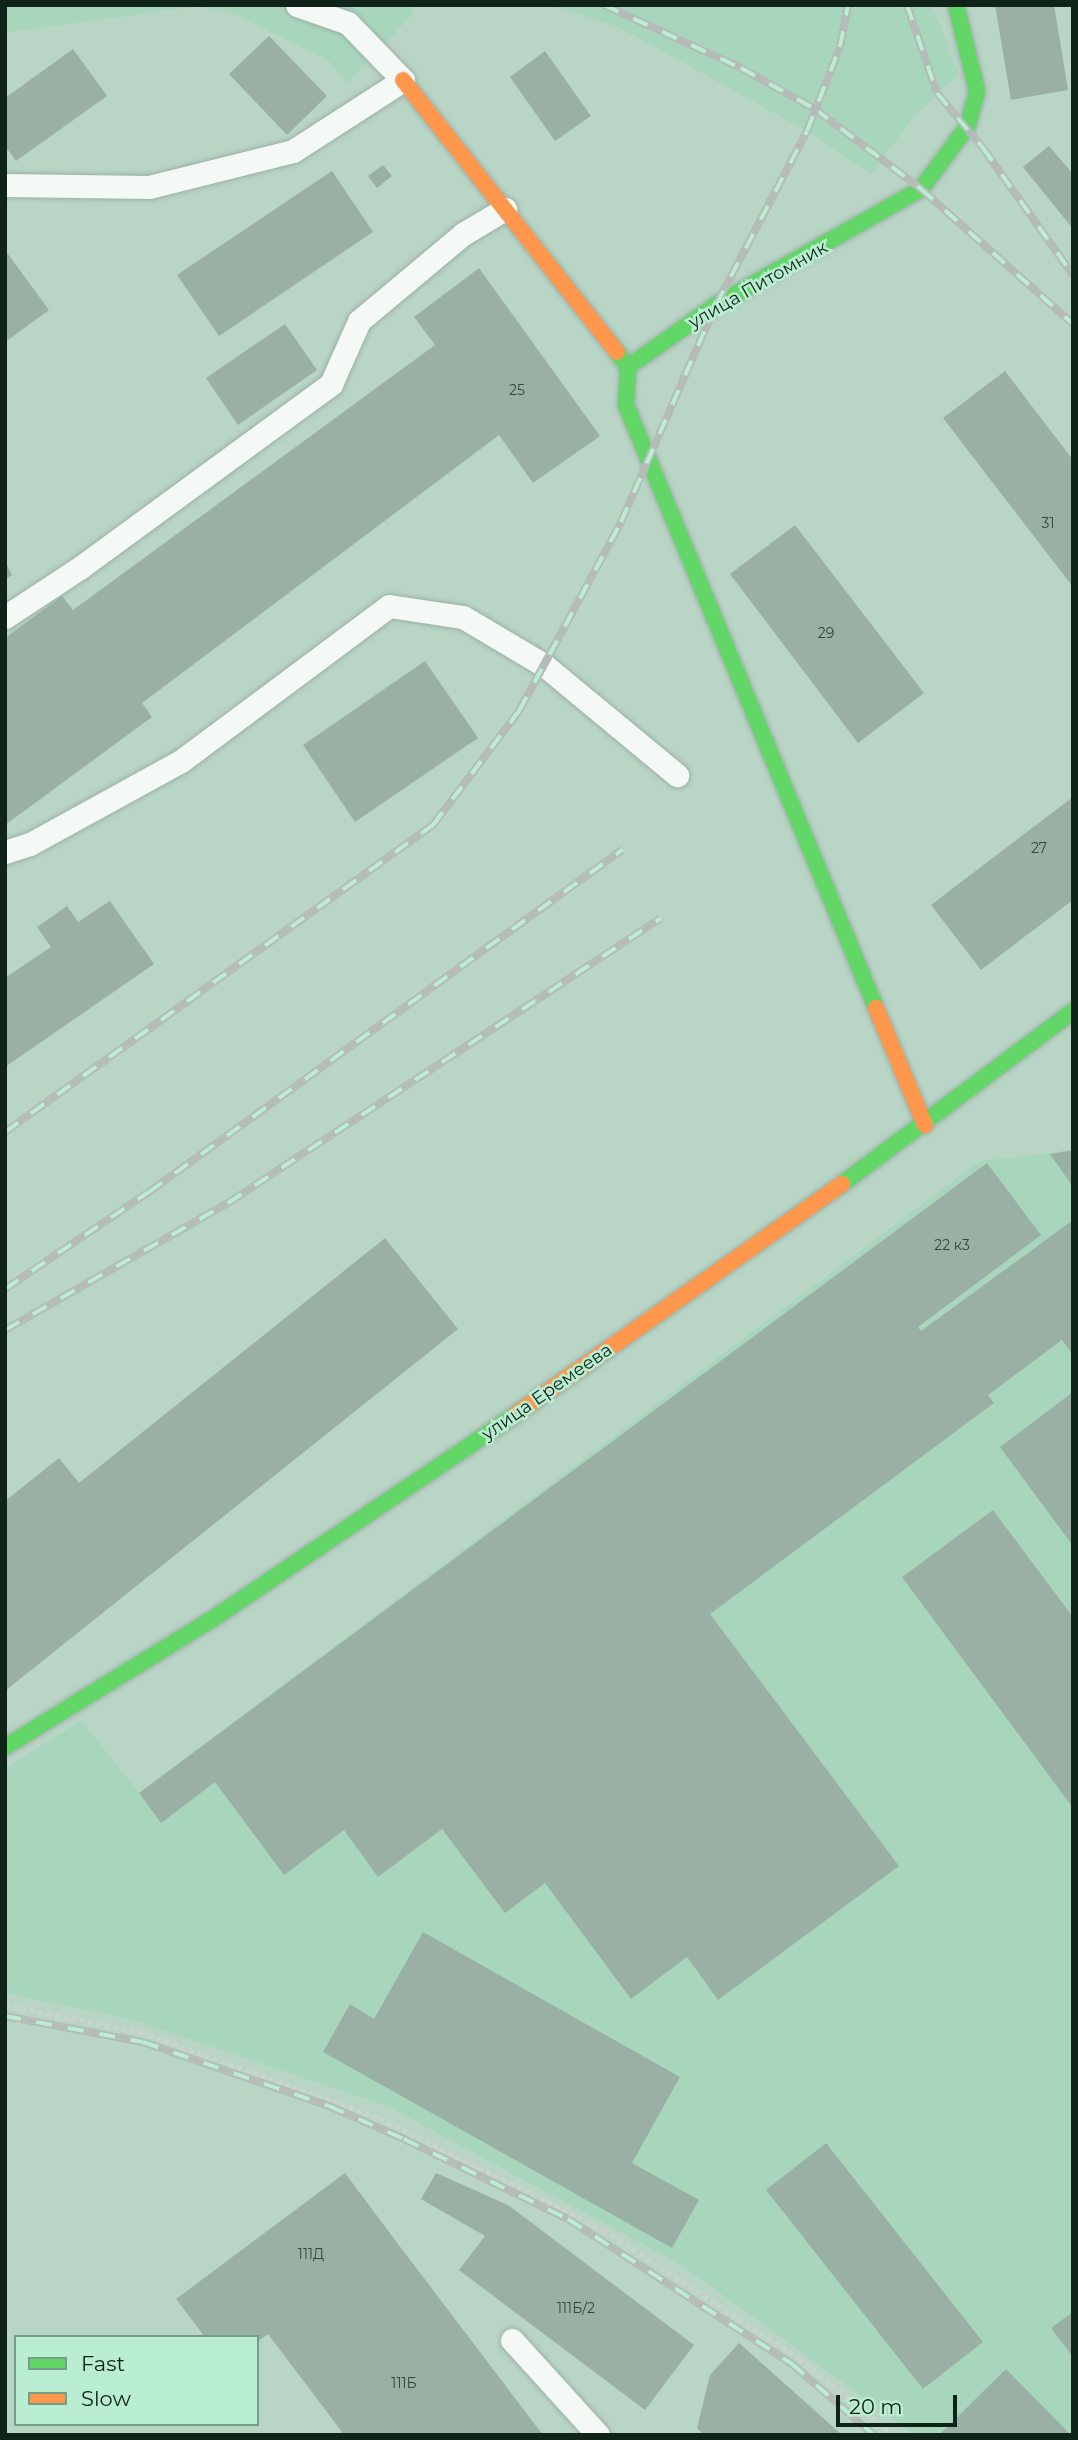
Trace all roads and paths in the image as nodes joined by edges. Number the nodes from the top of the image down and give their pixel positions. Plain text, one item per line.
1 (297, 5) edge
2 (956, 5) edge
3 (403, 80) junction
4 (5, 185) edge
5 (505, 209) junction
6 (628, 367) junction
7 (5, 617) edge
8 (677, 775) dead end
9 (5, 852) edge
10 (1073, 1011) edge
11 (925, 1125) junction
12 (5, 1747) edge
13 (5, 2005) edge
14 (512, 2340) dead end
15 (598, 2435) edge
16 (894, 2435) edge

1 - 3 lane
2 - 6 street, улица Питомник
3 - 4 lane
3 - 5 street
5 - 6 street
5 - 7 lane
6 - 11 street
8 - 9 lane
10 - 11 street, улица Еремеева
11 - 12 street, улица Еремеева
13 - 16 path
14 - 15 lane

